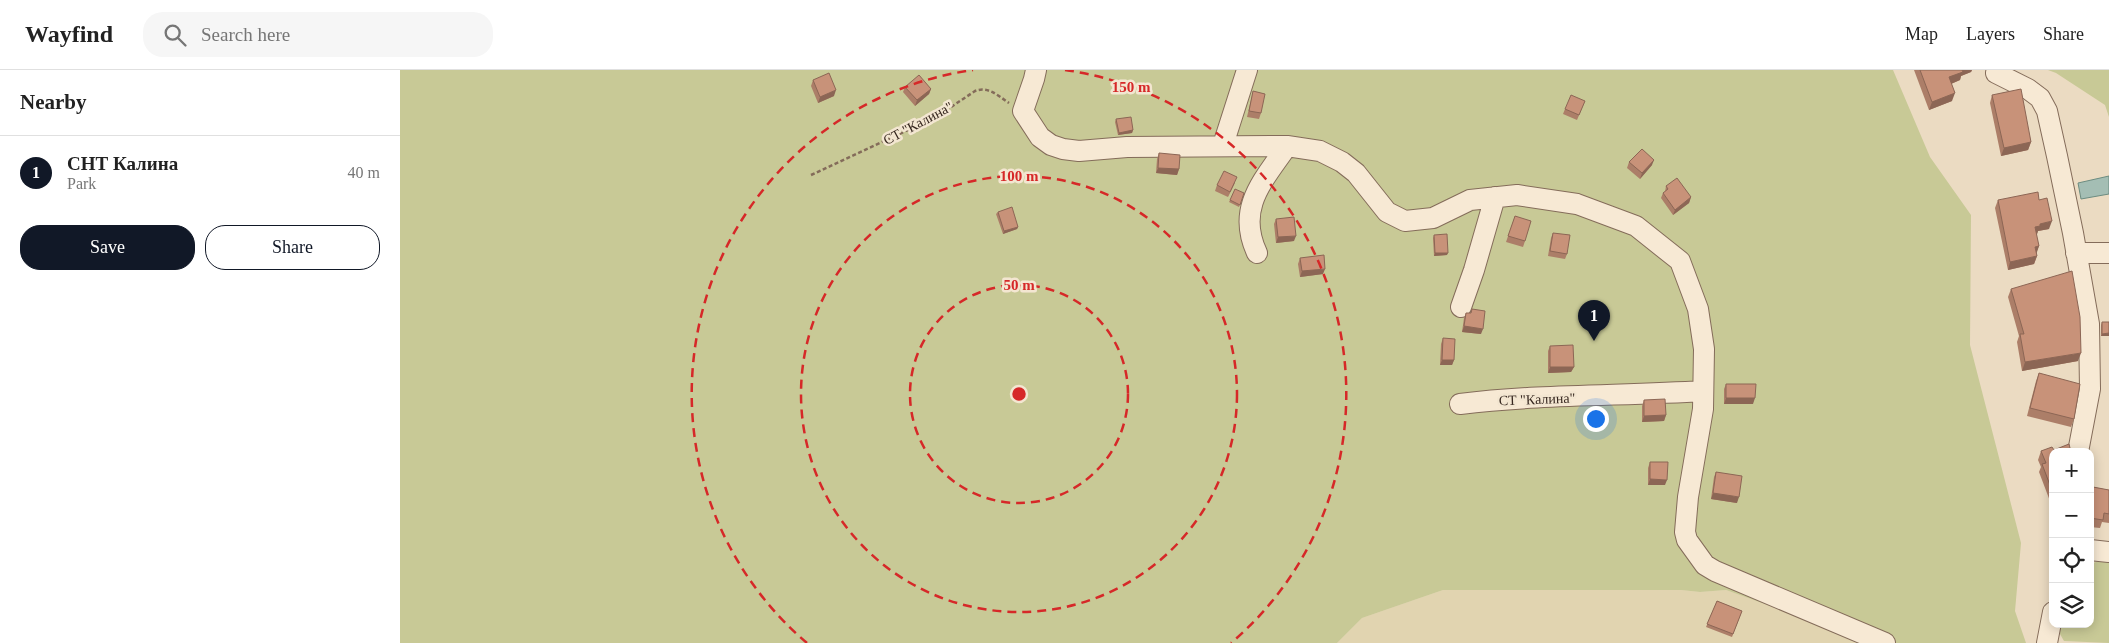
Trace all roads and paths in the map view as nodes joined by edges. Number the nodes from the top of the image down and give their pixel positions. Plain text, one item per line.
1 (1036, 70) edge
2 (1247, 70) edge
3 (1996, 73) dead end
4 (1023, 111) junction
5 (1223, 145) junction
6 (1287, 146) junction
7 (811, 175) dead end
8 (1495, 197) junction
9 (1257, 252) dead end
10 (2076, 252) junction
11 (2109, 253) edge
12 (1461, 307) dead end
13 (1703, 391) junction
14 (1460, 404) dead end
15 (2079, 448) edge
16 (2094, 550) edge
17 (2109, 552) edge
18 (2050, 628) edge
19 (1884, 643) edge
20 (2047, 643) edge

1 - 4 street
2 - 5 street
3 - 10 street
4 - 5 street
4 - 7 path, СТ "Калина"
5 - 6 street
6 - 8 street
6 - 9 street
8 - 12 street
8 - 13 street
10 - 11 street
10 - 15 street
13 - 14 street, СТ "Калина"
13 - 19 street
16 - 17 street
18 - 20 street

